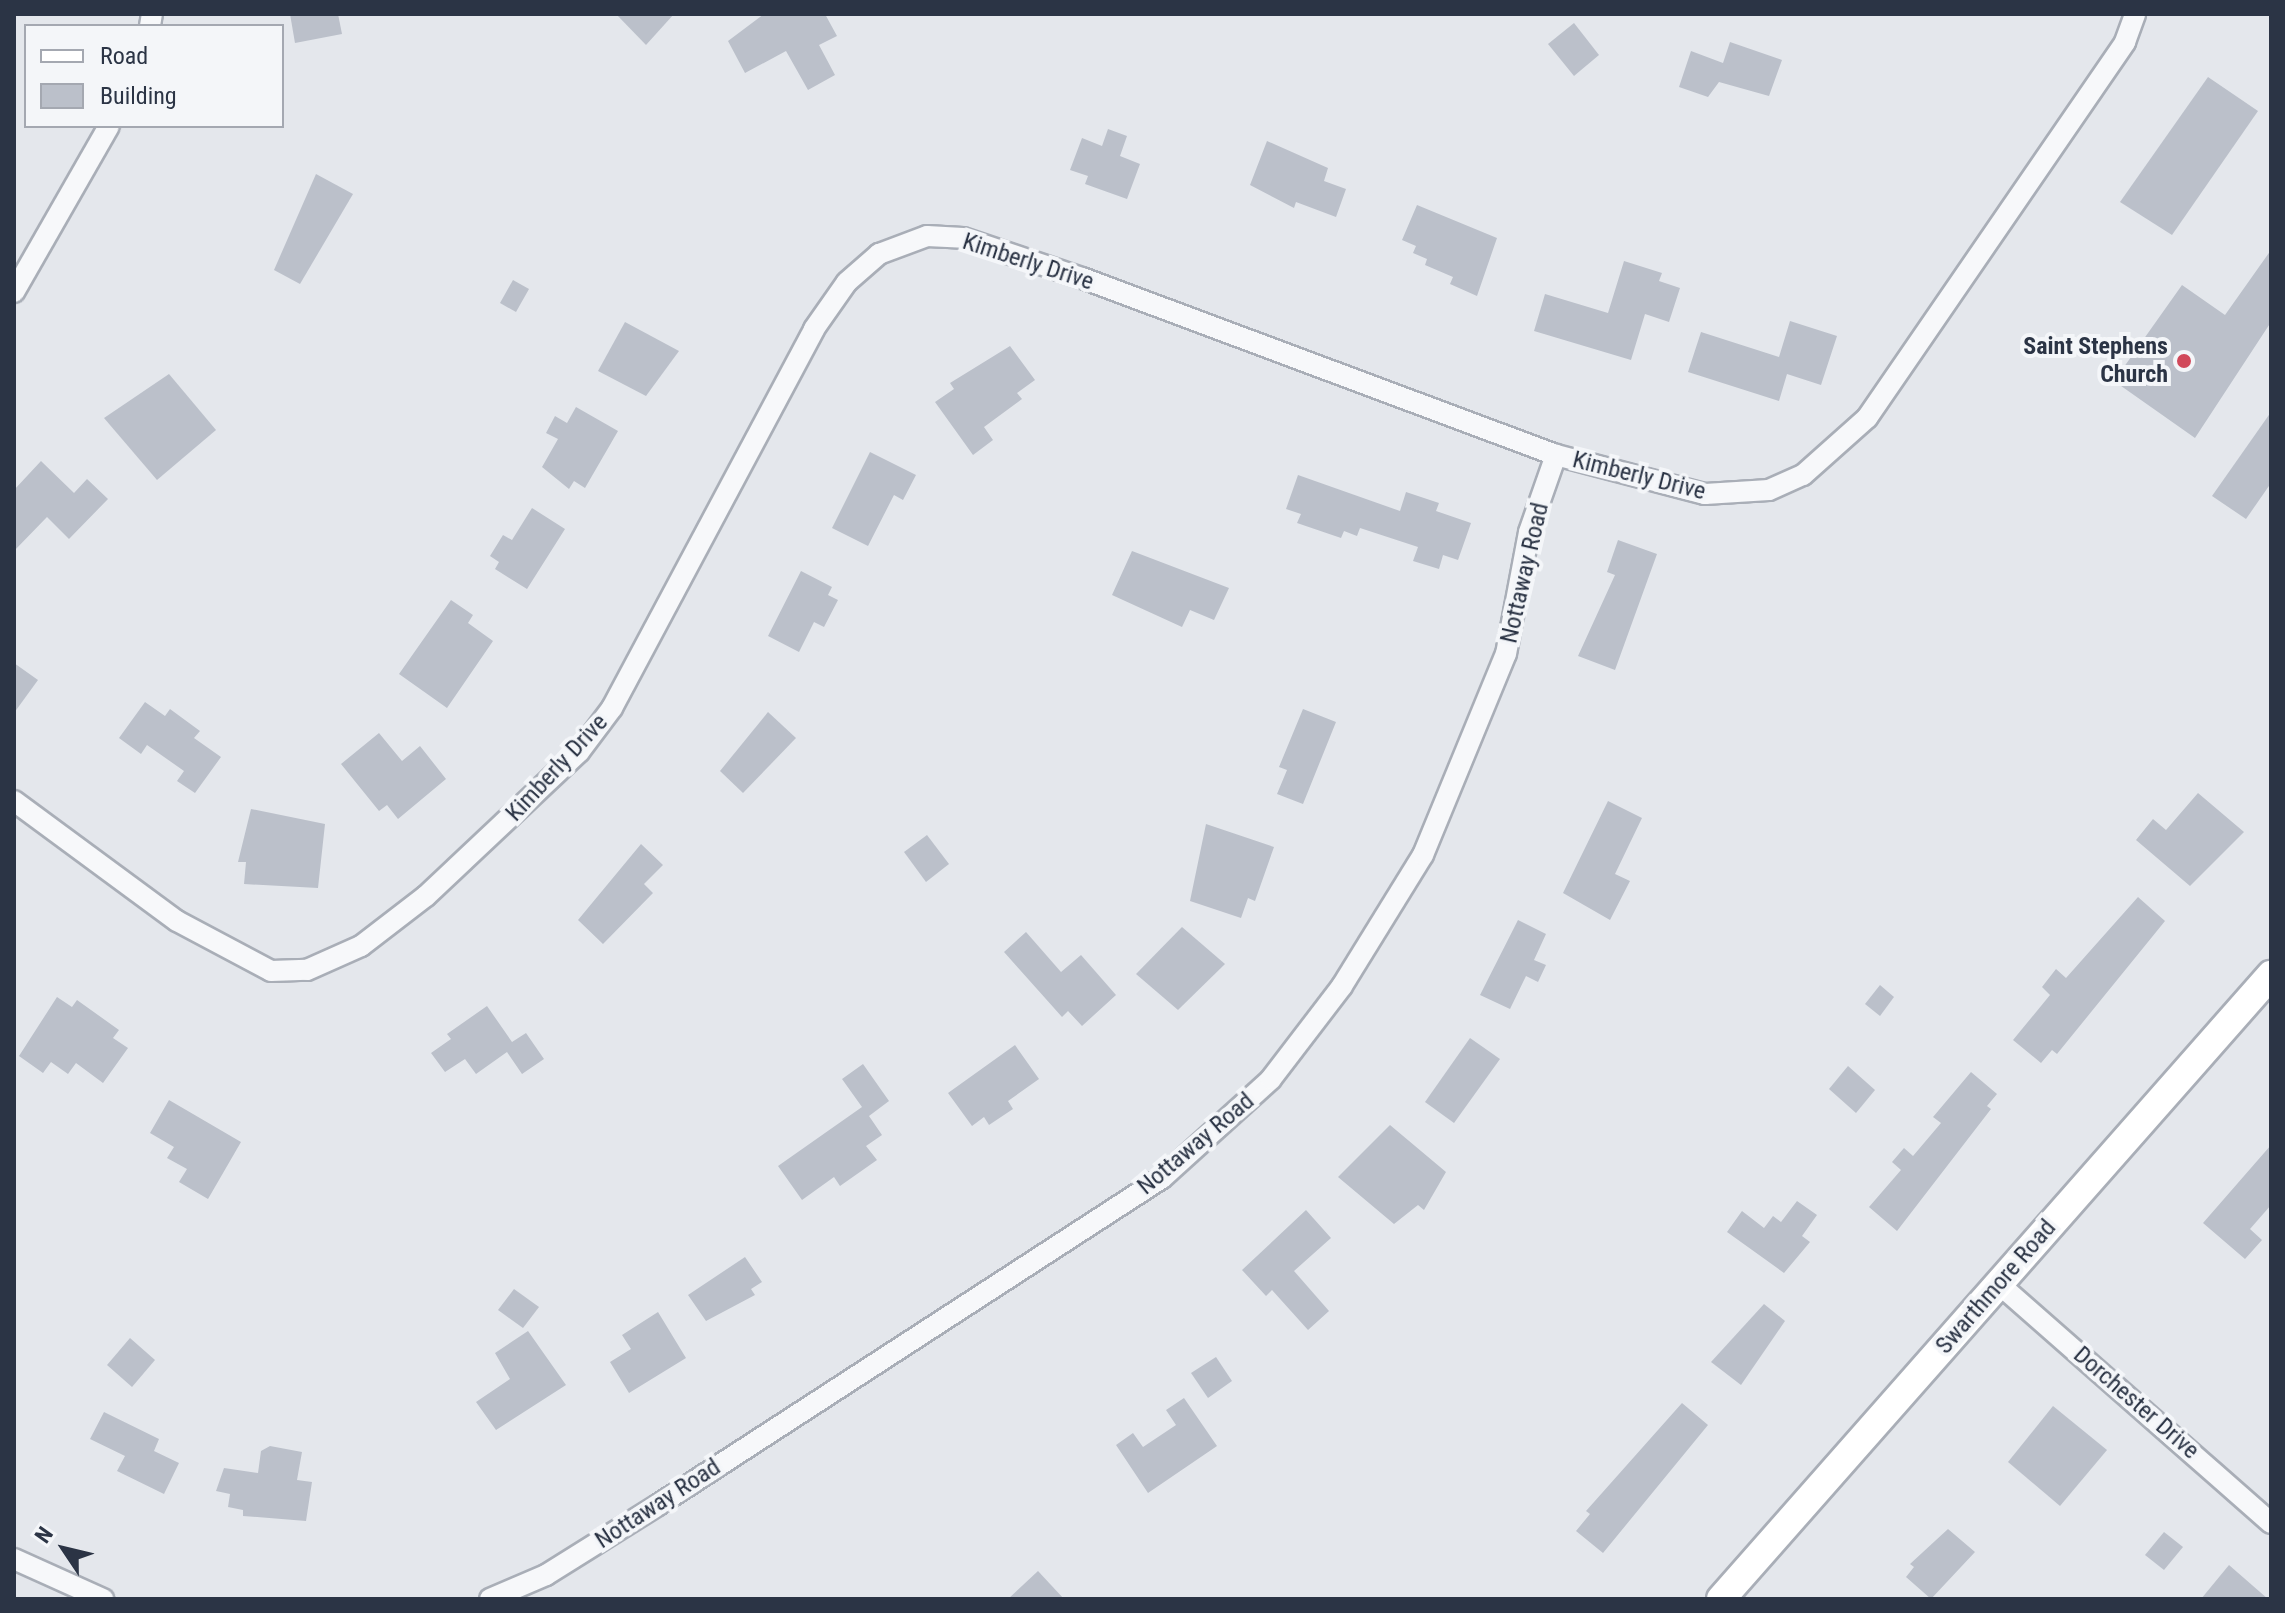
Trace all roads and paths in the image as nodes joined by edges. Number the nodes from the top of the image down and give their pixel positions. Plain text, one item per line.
1 (2135, 14) edge
2 (108, 128) edge
3 (14, 292) edge
4 (1556, 455) junction
5 (14, 801) edge
6 (2271, 975) edge
7 (1999, 1284) junction
8 (2271, 1523) edge
9 (14, 1559) edge
10 (103, 1599) edge
11 (490, 1599) edge
12 (1721, 1599) edge

1 - 4 street, Kimberly Drive
2 - 3 street
4 - 5 street, Kimberly Drive
4 - 11 street, Nottaway Road
6 - 7 street, Swarthmore Road
7 - 8 street, Dorchester Drive
7 - 12 street, Swarthmore Road
9 - 10 street

